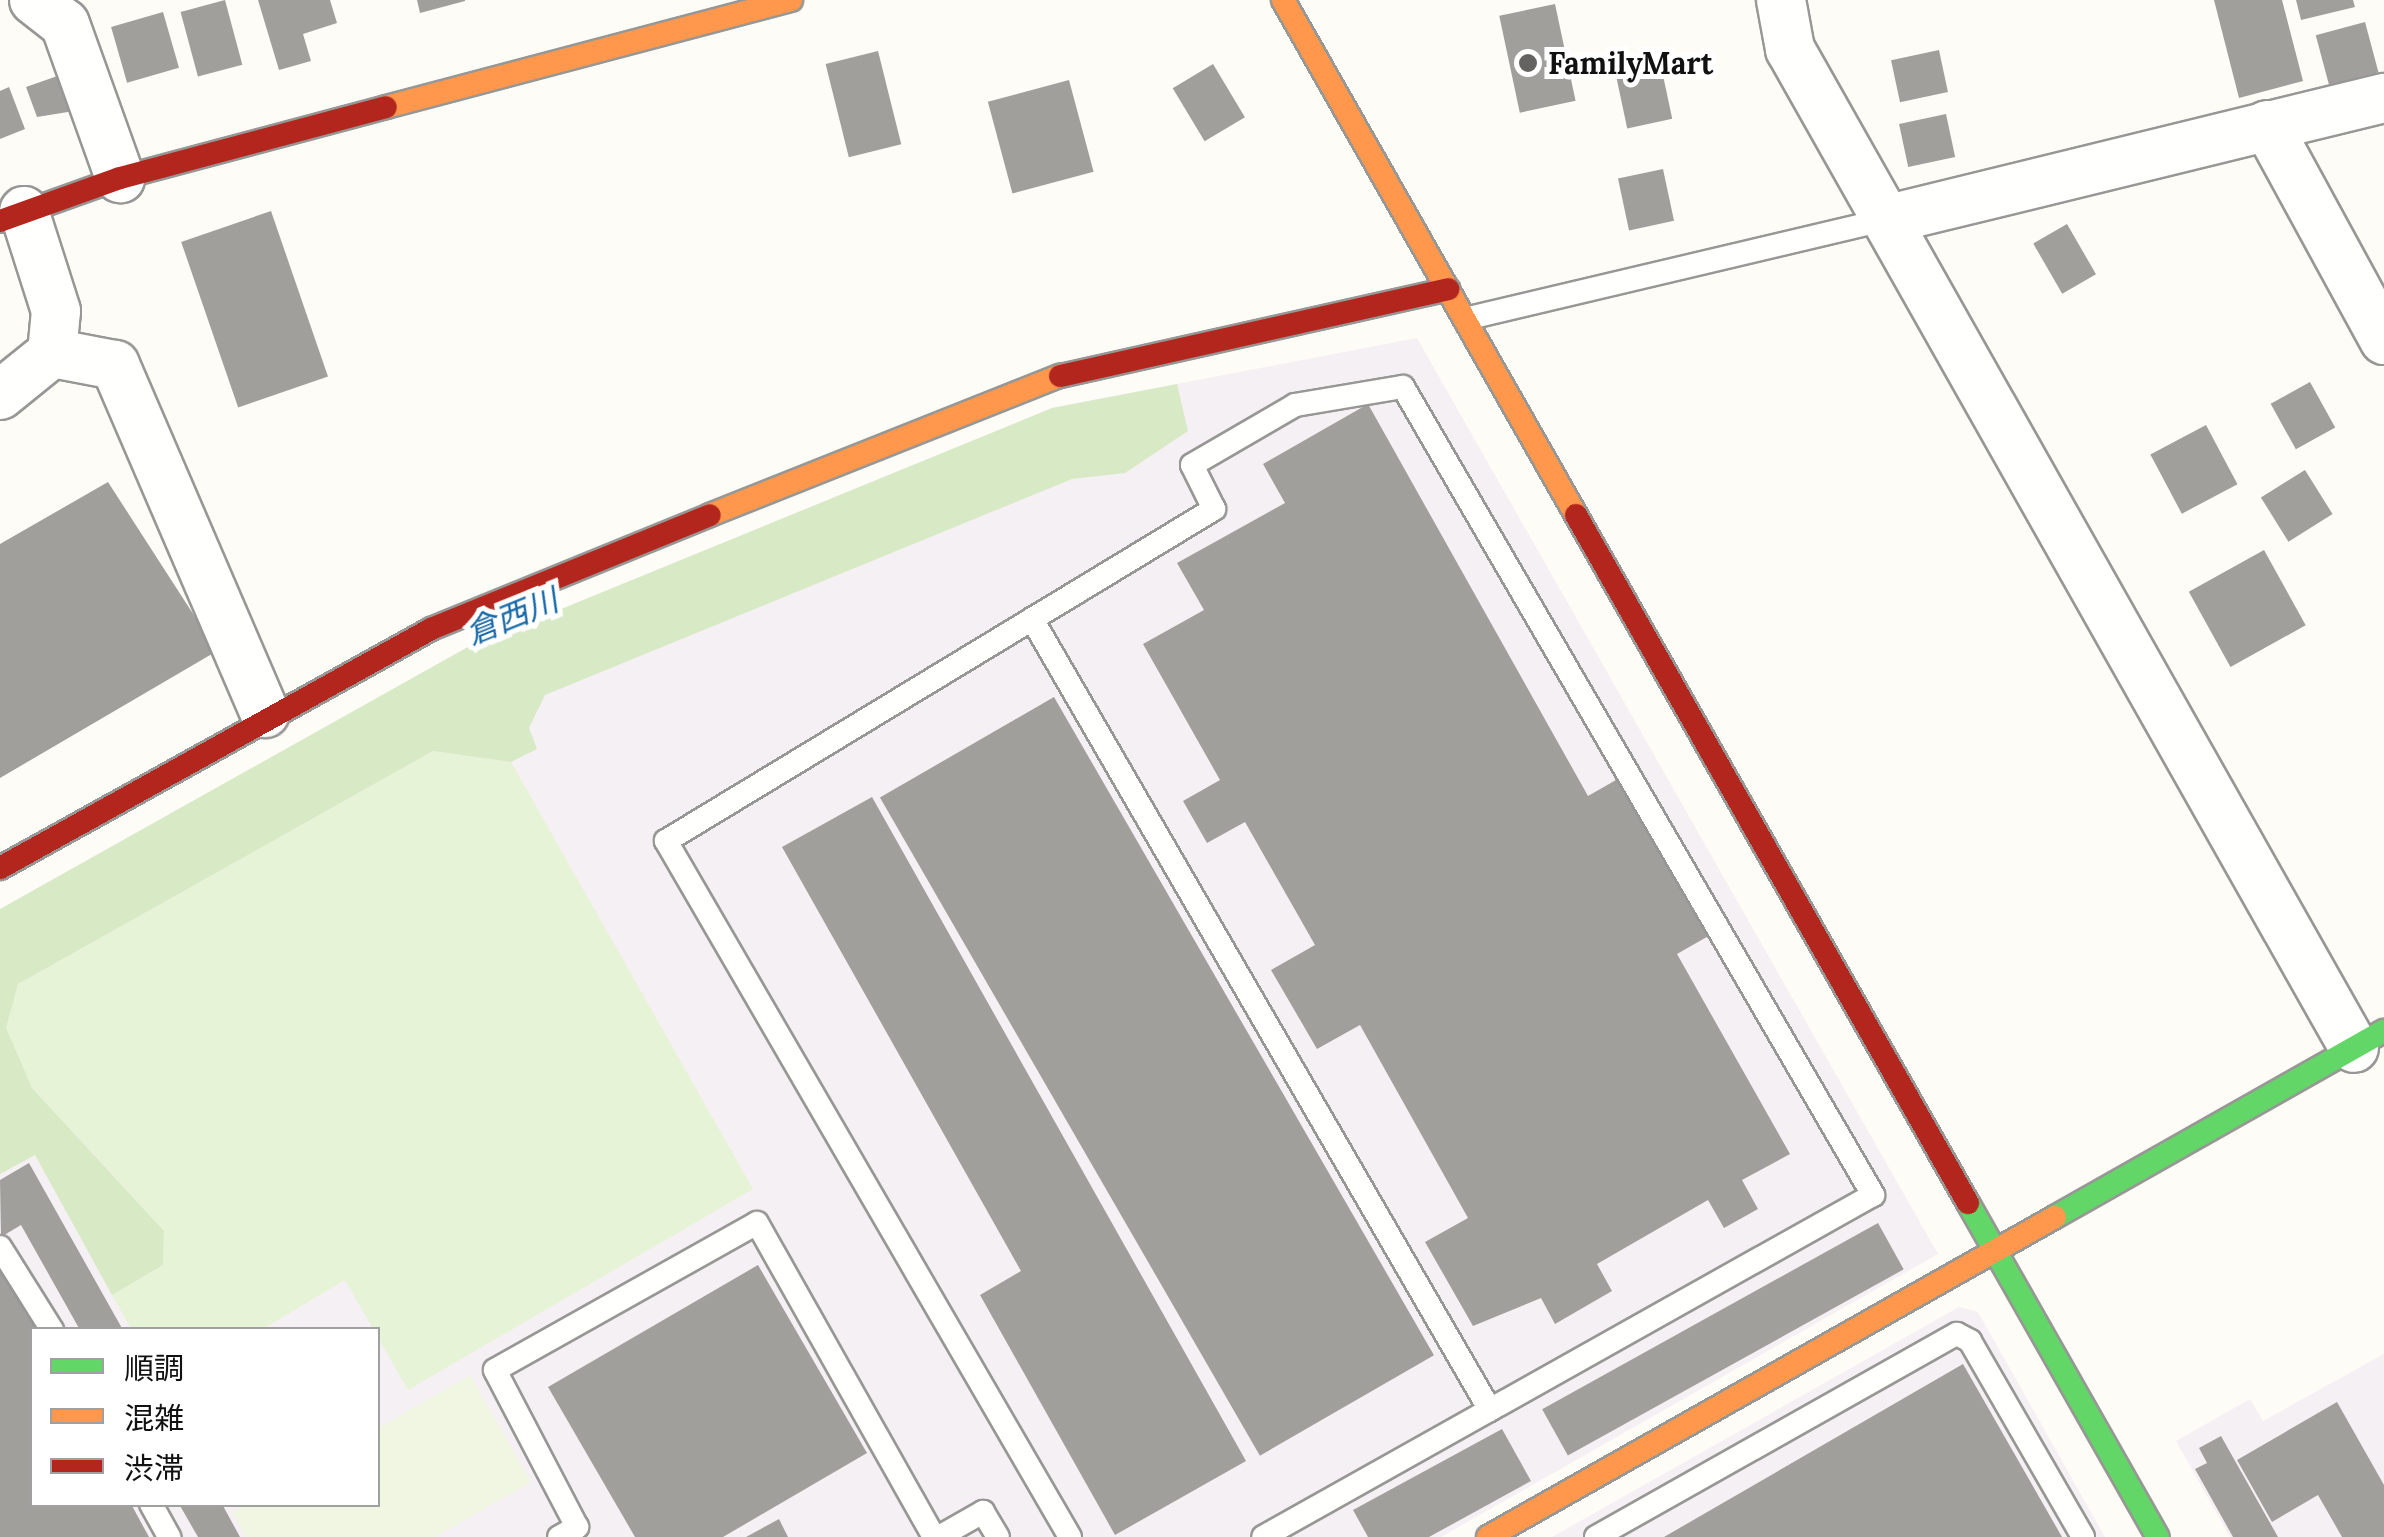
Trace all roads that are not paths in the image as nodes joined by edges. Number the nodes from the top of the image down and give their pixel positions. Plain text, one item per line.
1 (34, 0) edge
2 (791, 0) edge
3 (1284, 0) edge
4 (1781, 0) edge
5 (2384, 98) edge
6 (2267, 125) junction
7 (120, 178) junction
8 (12, 216) edge
9 (1889, 219) junction
10 (1448, 289) junction
11 (1465, 319) junction
12 (2384, 340) edge
13 (52, 353) junction
14 (0, 395) edge
15 (1032, 620) junction
16 (265, 713) junction
17 (0, 868) edge
18 (2369, 1039) edge
19 (0, 1247) edge
20 (1996, 1252) junction
21 (50, 1327) edge
22 (1490, 1410) junction
23 (153, 1507) edge
24 (169, 1537) edge
25 (559, 1537) edge
26 (936, 1537) edge
27 (998, 1537) edge
28 (1070, 1537) edge
29 (1263, 1537) edge
30 (1488, 1537) edge
31 (1596, 1537) edge
32 (2082, 1537) edge
33 (2158, 1537) edge

1 - 7 street
2 - 7 street
3 - 10 street
4 - 9 street
5 - 6 street
6 - 9 street
6 - 12 street
7 - 8 street
8 - 13 street
9 - 11 lane
9 - 18 street
10 - 11 street
10 - 16 street
11 - 20 street
13 - 14 street
13 - 16 street
15 - 22 lane
15 - 22 lane
15 - 28 lane
16 - 17 street
18 - 20 street
19 - 21 lane
20 - 30 street
20 - 33 street
22 - 29 lane
23 - 24 lane
25 - 26 lane
26 - 27 lane
31 - 32 lane

